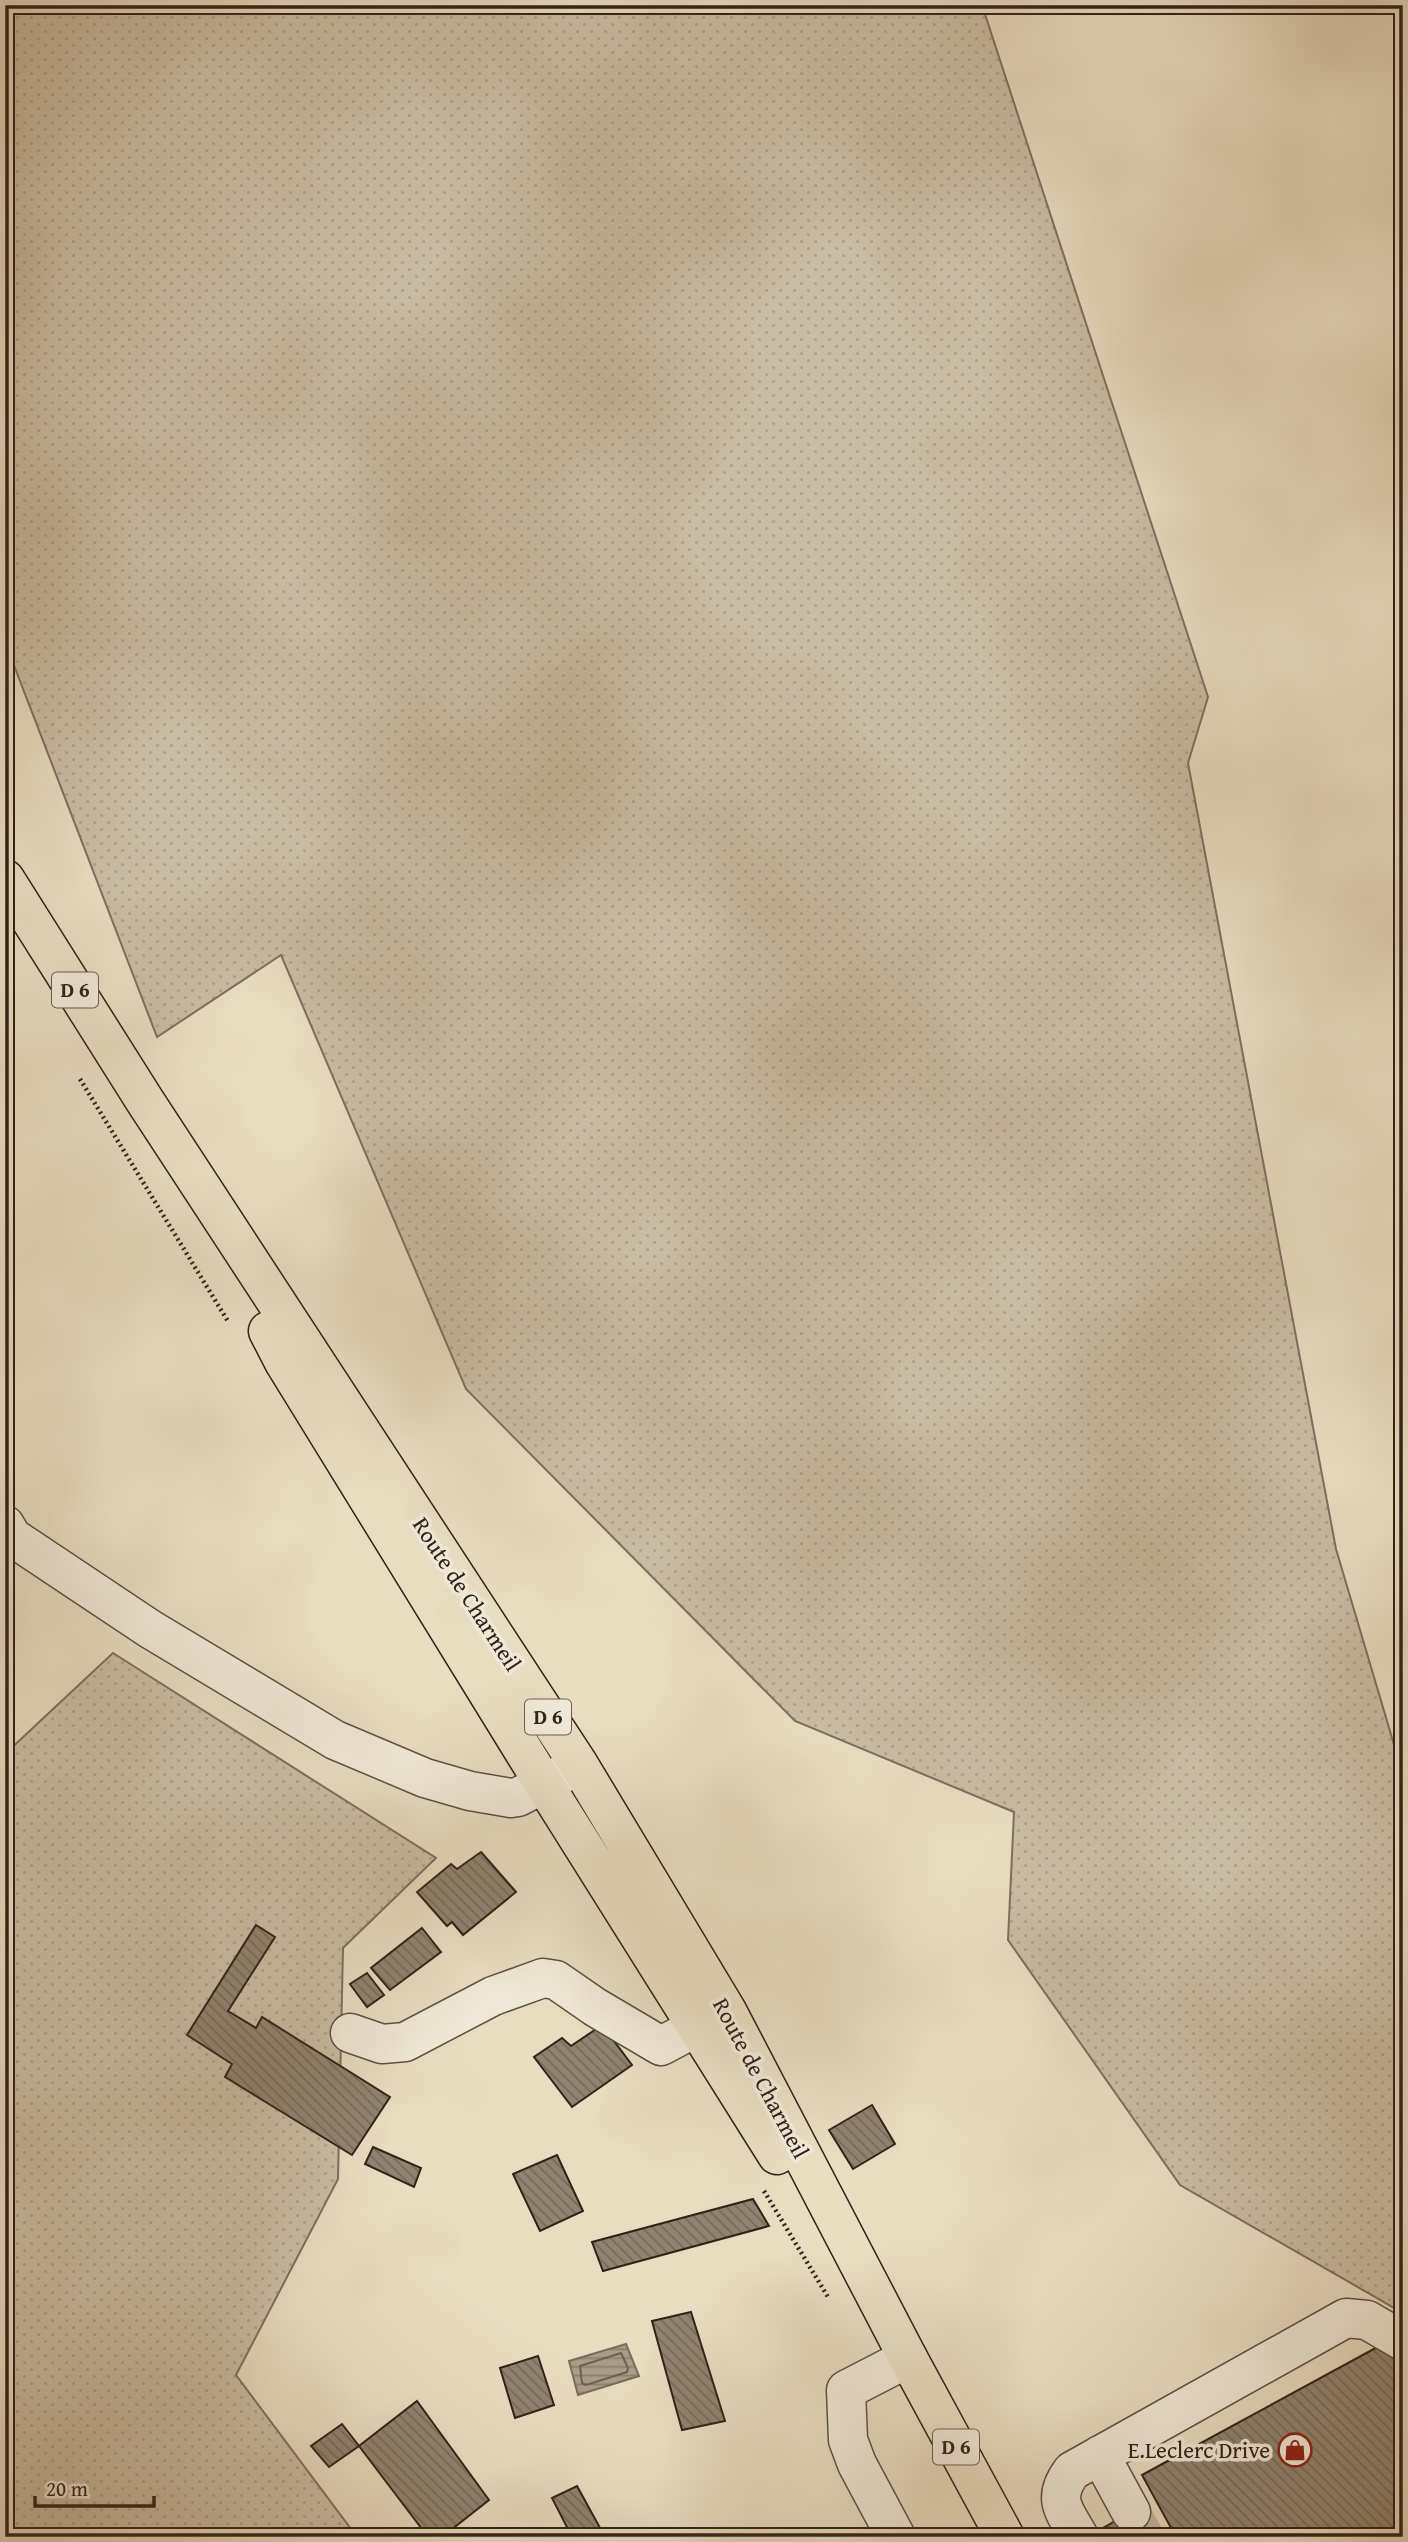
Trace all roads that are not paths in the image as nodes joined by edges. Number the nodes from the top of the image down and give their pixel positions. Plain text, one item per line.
1 (5, 879) edge
2 (145, 1101) junction
3 (8, 1535) edge
4 (579, 1765) junction
5 (544, 1784) junction
6 (711, 2019) junction
7 (350, 2033) dead end
8 (1403, 2341) edge
9 (908, 2358) junction
10 (1100, 2455) junction
11 (1131, 2512) tunnel mouth
12 (896, 2537) edge
13 (1005, 2537) edge
14 (1079, 2537) edge

1 - 2 main road, Route de Charmeil / D 6
2 - 4 main road, Route de Charmeil / D 6
2 - 5 main road, Route de Charmeil / D 6
3 - 5 street
4 - 5 street
4 - 6 main road, Route de Charmeil / D 6
5 - 6 main road, Route de Charmeil / D 6
6 - 7 street
6 - 9 main road, Route de Charmeil / D 6
8 - 10 street
9 - 12 street
9 - 13 main road, Route de Charmeil / D 6
10 - 11 street
10 - 14 street

